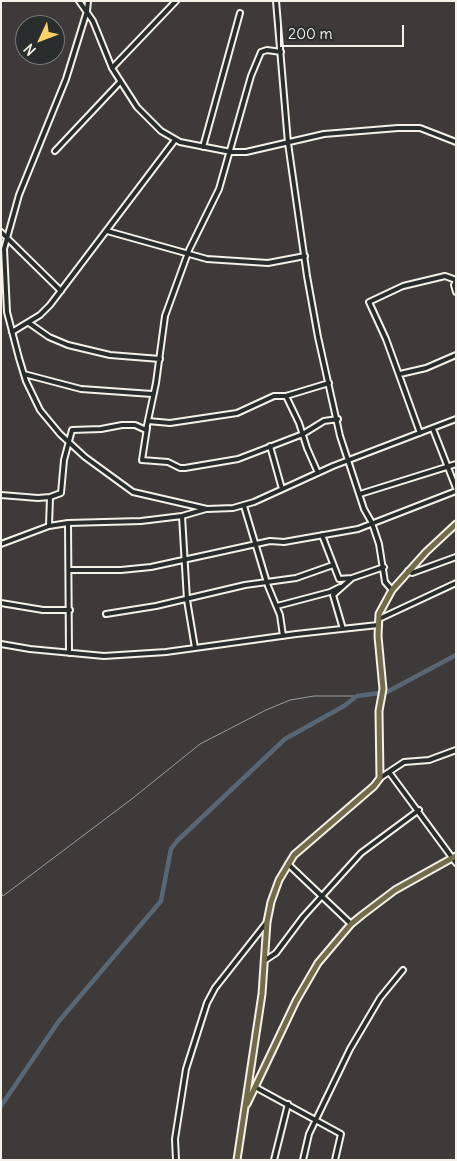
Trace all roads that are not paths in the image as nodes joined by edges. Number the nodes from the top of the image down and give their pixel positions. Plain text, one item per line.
1 (79, 1) edge
2 (88, 1) edge
3 (176, 1) edge
4 (276, 1) edge
5 (87, 12) junction
6 (240, 13) dead end
7 (281, 52) junction
8 (112, 68) junction
9 (120, 82) junction
10 (175, 140) junction
11 (456, 142) edge
12 (288, 143) junction
13 (202, 147) junction
14 (56, 151) dead end
15 (231, 152) junction
16 (107, 231) junction
17 (1, 232) edge
18 (6, 239) junction
19 (187, 255) junction
20 (304, 256) junction
21 (456, 281) edge
22 (61, 291) junction
23 (456, 292) edge
24 (29, 323) junction
25 (12, 332) junction
26 (456, 356) edge
27 (160, 359) junction
28 (24, 374) junction
29 (400, 374) junction
30 (329, 382) junction
31 (152, 394) junction
32 (286, 396) junction
33 (338, 419) junction
34 (456, 419) edge
35 (148, 421) junction
36 (147, 427) junction
37 (433, 429) junction
38 (420, 433) junction
39 (303, 434) junction
40 (69, 444) junction
41 (270, 446) junction
42 (349, 462) junction
43 (456, 464) edge
44 (446, 466) junction
45 (318, 473) junction
46 (282, 489) junction
47 (456, 490) edge
48 (360, 494) junction
49 (1, 495) edge
50 (50, 497) junction
51 (244, 506) junction
52 (207, 509) junction
53 (182, 516) junction
54 (68, 523) junction
55 (372, 523) junction
56 (456, 524) edge
57 (49, 526) junction
58 (322, 535) junction
59 (1, 544) edge
60 (256, 544) junction
61 (456, 557) edge
62 (184, 558) junction
63 (333, 565) junction
64 (384, 567) junction
65 (70, 570) junction
66 (408, 571) junction
67 (352, 578) junction
68 (267, 582) junction
69 (456, 583) edge
70 (340, 587) junction
71 (392, 590) junction
72 (187, 600) junction
73 (1, 603) edge
74 (277, 606) junction
75 (70, 610) junction
76 (106, 614) dead end
77 (378, 619) junction
78 (378, 626) junction
79 (343, 629) junction
80 (283, 636) junction
81 (1, 644) edge
82 (195, 648) junction
83 (69, 653) junction
84 (456, 750) edge
85 (389, 772) junction
86 (380, 778) junction
87 (419, 810) junction
88 (455, 859) edge
89 (288, 864) junction
90 (321, 896) junction
91 (267, 922) junction
92 (351, 924) junction
93 (264, 961) junction
94 (403, 970) dead end
95 (255, 1087) junction
96 (288, 1104) junction
97 (245, 1108) junction
98 (316, 1119) junction
99 (176, 1160) edge
100 (237, 1160) edge
101 (274, 1160) edge
102 (303, 1160) edge
103 (335, 1160) edge

1 - 5 street
2 - 5 street
3 - 8 street
4 - 7 street
5 - 8 street
5 - 18 street
6 - 13 street
7 - 12 street
7 - 15 street
8 - 9 street
9 - 10 street
9 - 14 street
10 - 13 street
10 - 16 street
11 - 12 street
12 - 15 street
12 - 20 street
13 - 15 street
15 - 19 street
16 - 19 street
16 - 22 street
17 - 18 street
18 - 22 street
18 - 25 street
19 - 20 street
19 - 27 street
20 - 30 street
21 - 23 street
21 - 29 street
22 - 24 street
24 - 25 street
24 - 27 street
25 - 28 street
26 - 29 street
27 - 31 street
28 - 31 street
28 - 40 street
29 - 38 street
30 - 32 street
30 - 33 street
31 - 35 street
32 - 35 street
32 - 39 street
33 - 39 street
33 - 42 street
34 - 37 street
35 - 36 street
36 - 40 street
36 - 41 street
37 - 38 street
37 - 44 street
38 - 42 street
39 - 41 street
39 - 45 street
40 - 50 street
40 - 52 street
41 - 46 street
42 - 45 street
42 - 48 street
43 - 44 street
44 - 47 street
44 - 48 street
45 - 46 street
46 - 51 street
47 - 55 street
48 - 55 street
49 - 50 street
50 - 57 street
51 - 52 street
51 - 60 street
52 - 53 street
53 - 54 street
53 - 62 street
54 - 57 street
54 - 65 street
55 - 58 street
55 - 64 street
56 - 66 main road
57 - 59 street
58 - 60 street
58 - 63 street
60 - 62 street
60 - 68 street
61 - 66 street
62 - 65 street
62 - 72 street
63 - 67 street
63 - 68 street
64 - 67 street
64 - 71 street
65 - 75 street
66 - 71 main road
67 - 70 street
68 - 72 street
68 - 74 street
69 - 77 street
70 - 74 street
70 - 79 street
71 - 77 main road
72 - 76 street
72 - 82 street
73 - 75 street
74 - 80 street
75 - 83 street
77 - 78 main road
78 - 79 street
78 - 86 main road
79 - 80 street
80 - 82 street
81 - 83 street
82 - 83 street
84 - 85 street
85 - 86 street
85 - 87 street
86 - 89 main road
87 - 88 street
87 - 90 street
88 - 92 main road
89 - 90 street
89 - 91 main road
90 - 92 street
90 - 93 street
91 - 93 main road
91 - 99 street
92 - 95 main road
93 - 97 main road
94 - 98 street
95 - 96 street
95 - 97 main road
96 - 98 street
96 - 101 street
97 - 100 main road
98 - 102 street
98 - 103 street

